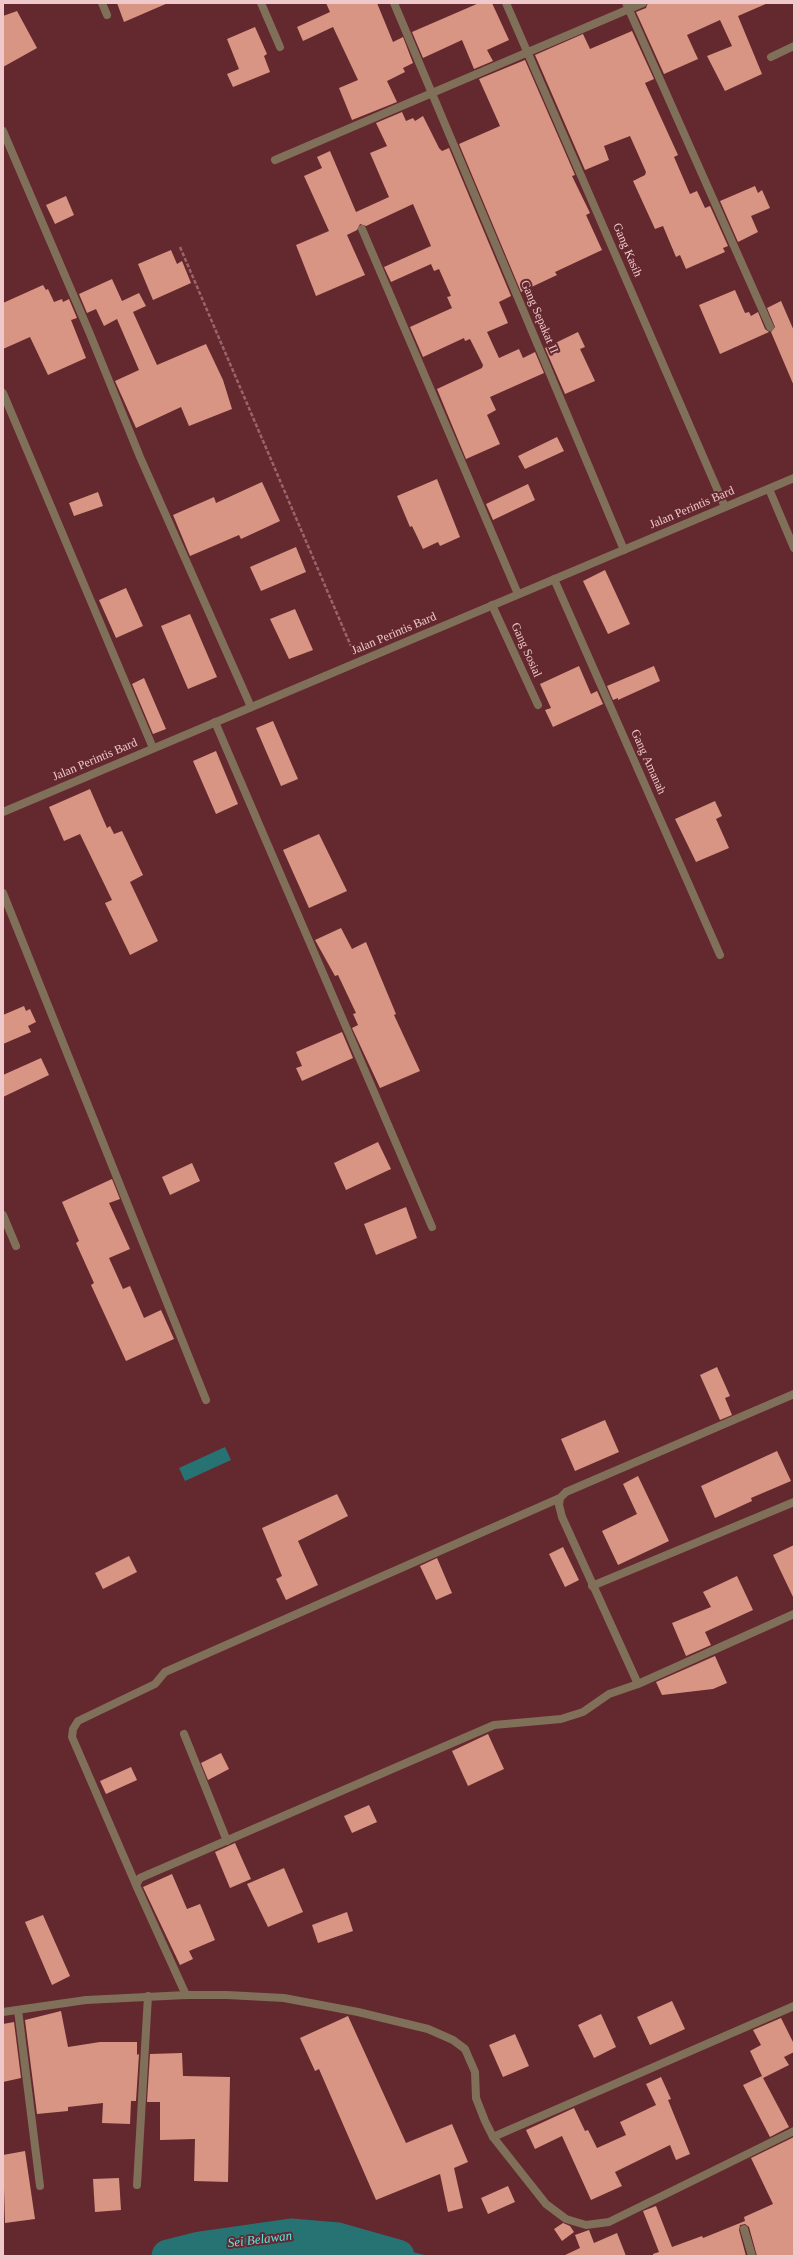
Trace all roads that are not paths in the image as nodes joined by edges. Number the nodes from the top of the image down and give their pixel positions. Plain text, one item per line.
1 (102, 3) edge
2 (262, 3) edge
3 (394, 3) edge
4 (506, 3) edge
5 (643, 3) edge
6 (627, 6) edge
7 (108, 15) dead end
8 (794, 46) edge
9 (280, 47) dead end
10 (529, 52) junction
11 (771, 57) dead end
12 (432, 93) junction
13 (3, 131) edge
14 (275, 160) dead end
15 (362, 229) dead end
16 (770, 327) dead end
17 (3, 393) edge
18 (794, 478) edge
19 (769, 489) junction
20 (725, 507) junction
21 (794, 548) edge
22 (624, 550) junction
23 (554, 580) junction
24 (518, 594) junction
25 (492, 606) junction
26 (538, 705) dead end
27 (251, 707) junction
28 (214, 722) junction
29 (153, 748) junction
30 (3, 812) edge
31 (3, 893) edge
32 (720, 955) dead end
33 (3, 1215) edge
34 (432, 1227) dead end
35 (16, 1246) dead end
36 (794, 1394) edge
37 (206, 1400) dead end
38 (560, 1498) junction
39 (794, 1502) edge
40 (592, 1586) junction
41 (794, 1614) edge
42 (638, 1684) junction
43 (184, 1734) dead end
44 (226, 1841) junction
45 (136, 1885) junction
46 (186, 1995) junction
47 (148, 1996) junction
48 (794, 2006) edge
49 (18, 2010) junction
50 (3, 2012) edge
51 (794, 2131) edge
52 (494, 2137) junction
53 (137, 2185) dead end
54 (40, 2186) dead end
55 (744, 2229) dead end
56 (752, 2256) edge

1 - 7 street
2 - 9 street
3 - 12 street, Gang Sepakat II
4 - 10 street, Gang Kasih
5 - 6 street
6 - 10 street
6 - 16 street
8 - 11 street
10 - 12 street
10 - 20 street, Gang Kasih
12 - 14 street
12 - 22 street, Gang Sepakat II
13 - 27 street
15 - 24 street
17 - 29 street
18 - 19 street, Jalan Perintis Bard
19 - 20 street, Jalan Perintis Bard
19 - 21 street
20 - 22 street, Jalan Perintis Bard
22 - 23 street, Jalan Perintis Bard
23 - 24 street, Jalan Perintis Bard
23 - 32 street, Gang Amanah
24 - 25 street, Jalan Perintis Bard
25 - 26 street, Gang Sosial
25 - 27 street, Jalan Perintis Bard
27 - 28 street, Jalan Perintis Bard
28 - 29 street, Jalan Perintis Bard
28 - 34 street
29 - 30 street, Jalan Perintis Bard
31 - 37 street
33 - 35 street
36 - 38 street
38 - 40 street
38 - 45 street
39 - 40 street
40 - 42 street
41 - 42 street
42 - 44 street
43 - 44 street
44 - 45 street
45 - 46 street
46 - 47 street
46 - 52 street
47 - 49 street
47 - 53 street
48 - 52 street
49 - 50 street
49 - 54 street
51 - 52 street
55 - 56 street

